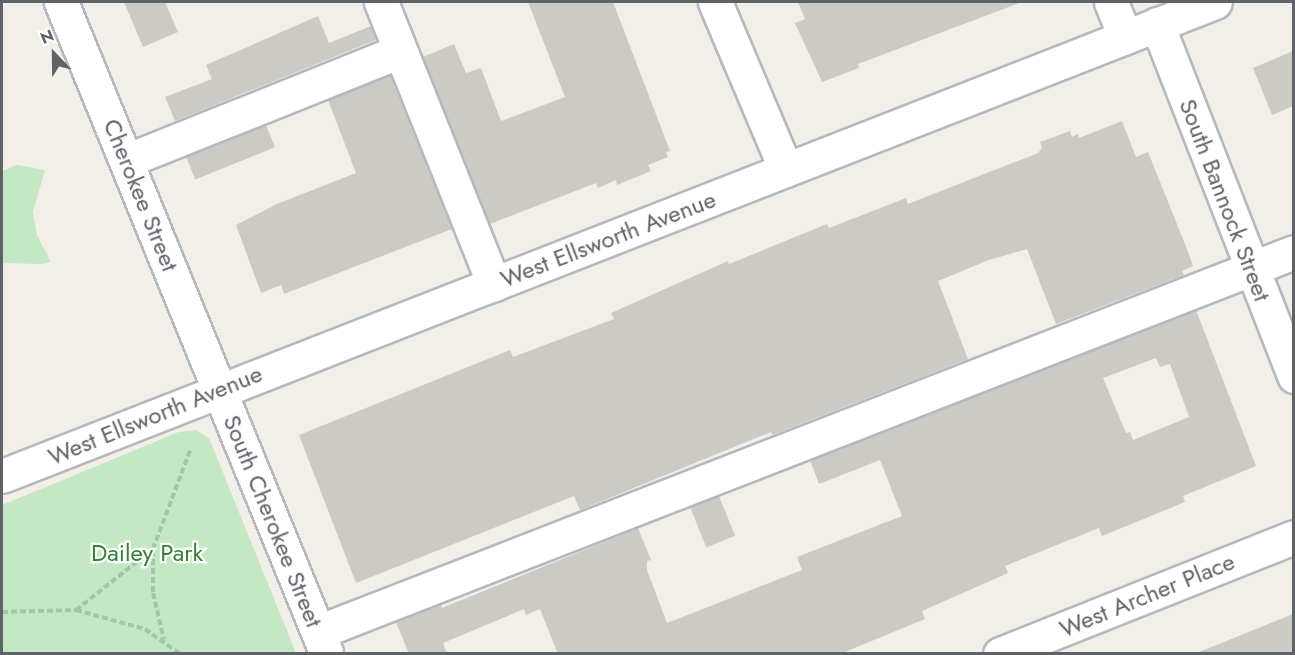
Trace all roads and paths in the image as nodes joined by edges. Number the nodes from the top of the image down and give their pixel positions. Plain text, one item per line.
1 (61, 2) edge
2 (381, 2) edge
3 (715, 2) edge
4 (1111, 2) edge
5 (1215, 2) edge
6 (1157, 24) junction
7 (1125, 37) junction
8 (400, 51) junction
9 (128, 160) junction
10 (786, 170) junction
11 (1293, 252) edge
12 (1251, 269) junction
13 (494, 284) junction
14 (1293, 376) edge
15 (219, 389) junction
16 (191, 448) dead end
17 (2, 477) edge
18 (1293, 537) edge
19 (153, 549) junction
20 (76, 610) junction
21 (2, 612) edge
22 (164, 641) junction
23 (323, 643) edge
24 (180, 654) edge
25 (1000, 654) edge

1 - 9 street, Cherokee Street
2 - 8 street
3 - 10 street
4 - 7 street
5 - 6 street, West Ellsworth Avenue
6 - 7 street, West Ellsworth Avenue
6 - 12 street, South Bannock Street
7 - 10 street, West Ellsworth Avenue
8 - 9 street
8 - 13 street
9 - 15 street, Cherokee Street
10 - 13 street, West Ellsworth Avenue
11 - 12 street
12 - 14 street, South Bannock Street
12 - 23 street
13 - 15 street, West Ellsworth Avenue
15 - 17 street, West Ellsworth Avenue
15 - 23 street, South Cherokee Street
16 - 19 path
18 - 25 street, West Archer Place
19 - 20 path
19 - 22 path
20 - 21 path
20 - 22 path
22 - 24 path

